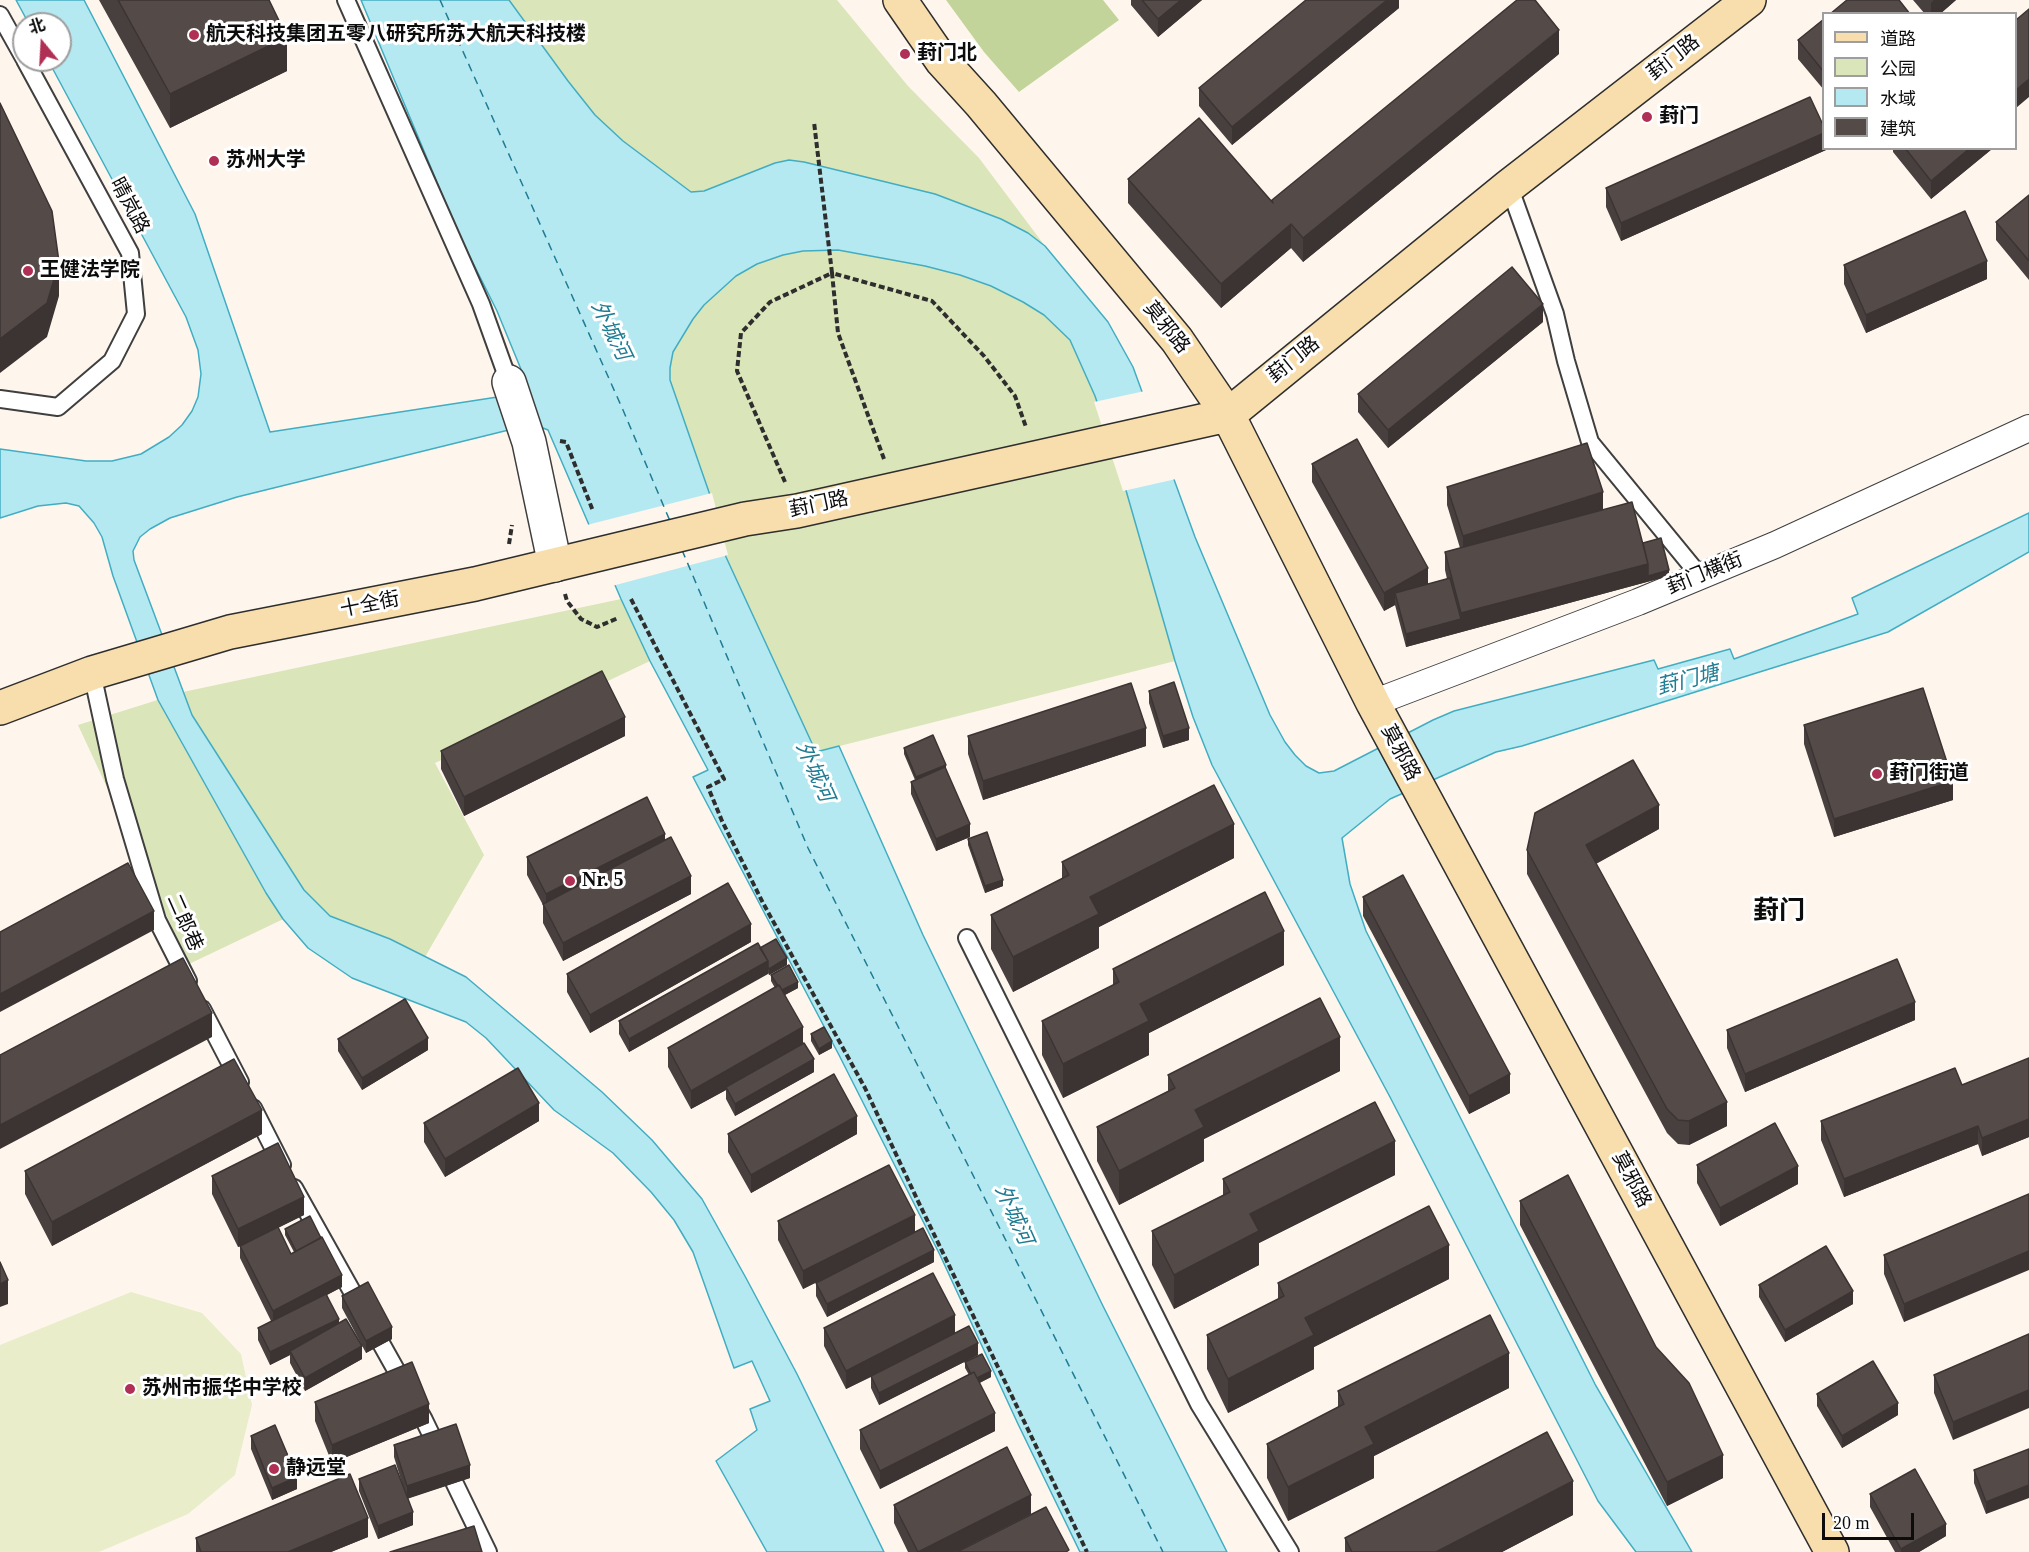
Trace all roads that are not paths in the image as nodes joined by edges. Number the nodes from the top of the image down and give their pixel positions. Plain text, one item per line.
1 (346, 0) edge
2 (900, 0) edge
3 (1749, 0) edge
4 (0, 15) edge
5 (12, 36) edge
6 (32, 72) edge
7 (1509, 186) junction
8 (509, 382) joint
9 (0, 399) edge
10 (1228, 415) junction
11 (2029, 428) edge
12 (745, 519) joint
13 (565, 563) junction
14 (1700, 576) junction
15 (92, 674) junction
16 (0, 708) edge
17 (1379, 715) junction
18 (967, 938) dead end
19 (489, 1552) edge
20 (1290, 1552) edge
21 (1832, 1552) edge

1 - 8 lane
2 - 10 main road, 莫邪路
3 - 7 main road, 葑门路
4 - 5 lane, 晴岚路
6 - 9 lane, 晴岚路
7 - 10 main road, 葑门路
7 - 14 lane
8 - 13 street
10 - 12 main road, 葑门路
10 - 17 main road, 莫邪路
11 - 14 street, 葑门横街
12 - 13 main road, 十全街
13 - 15 main road, 十全街
14 - 17 street, 葑门横街
15 - 16 main road, 十全街
15 - 19 lane, 二郎巷
17 - 21 main road, 莫邪路
18 - 20 lane

